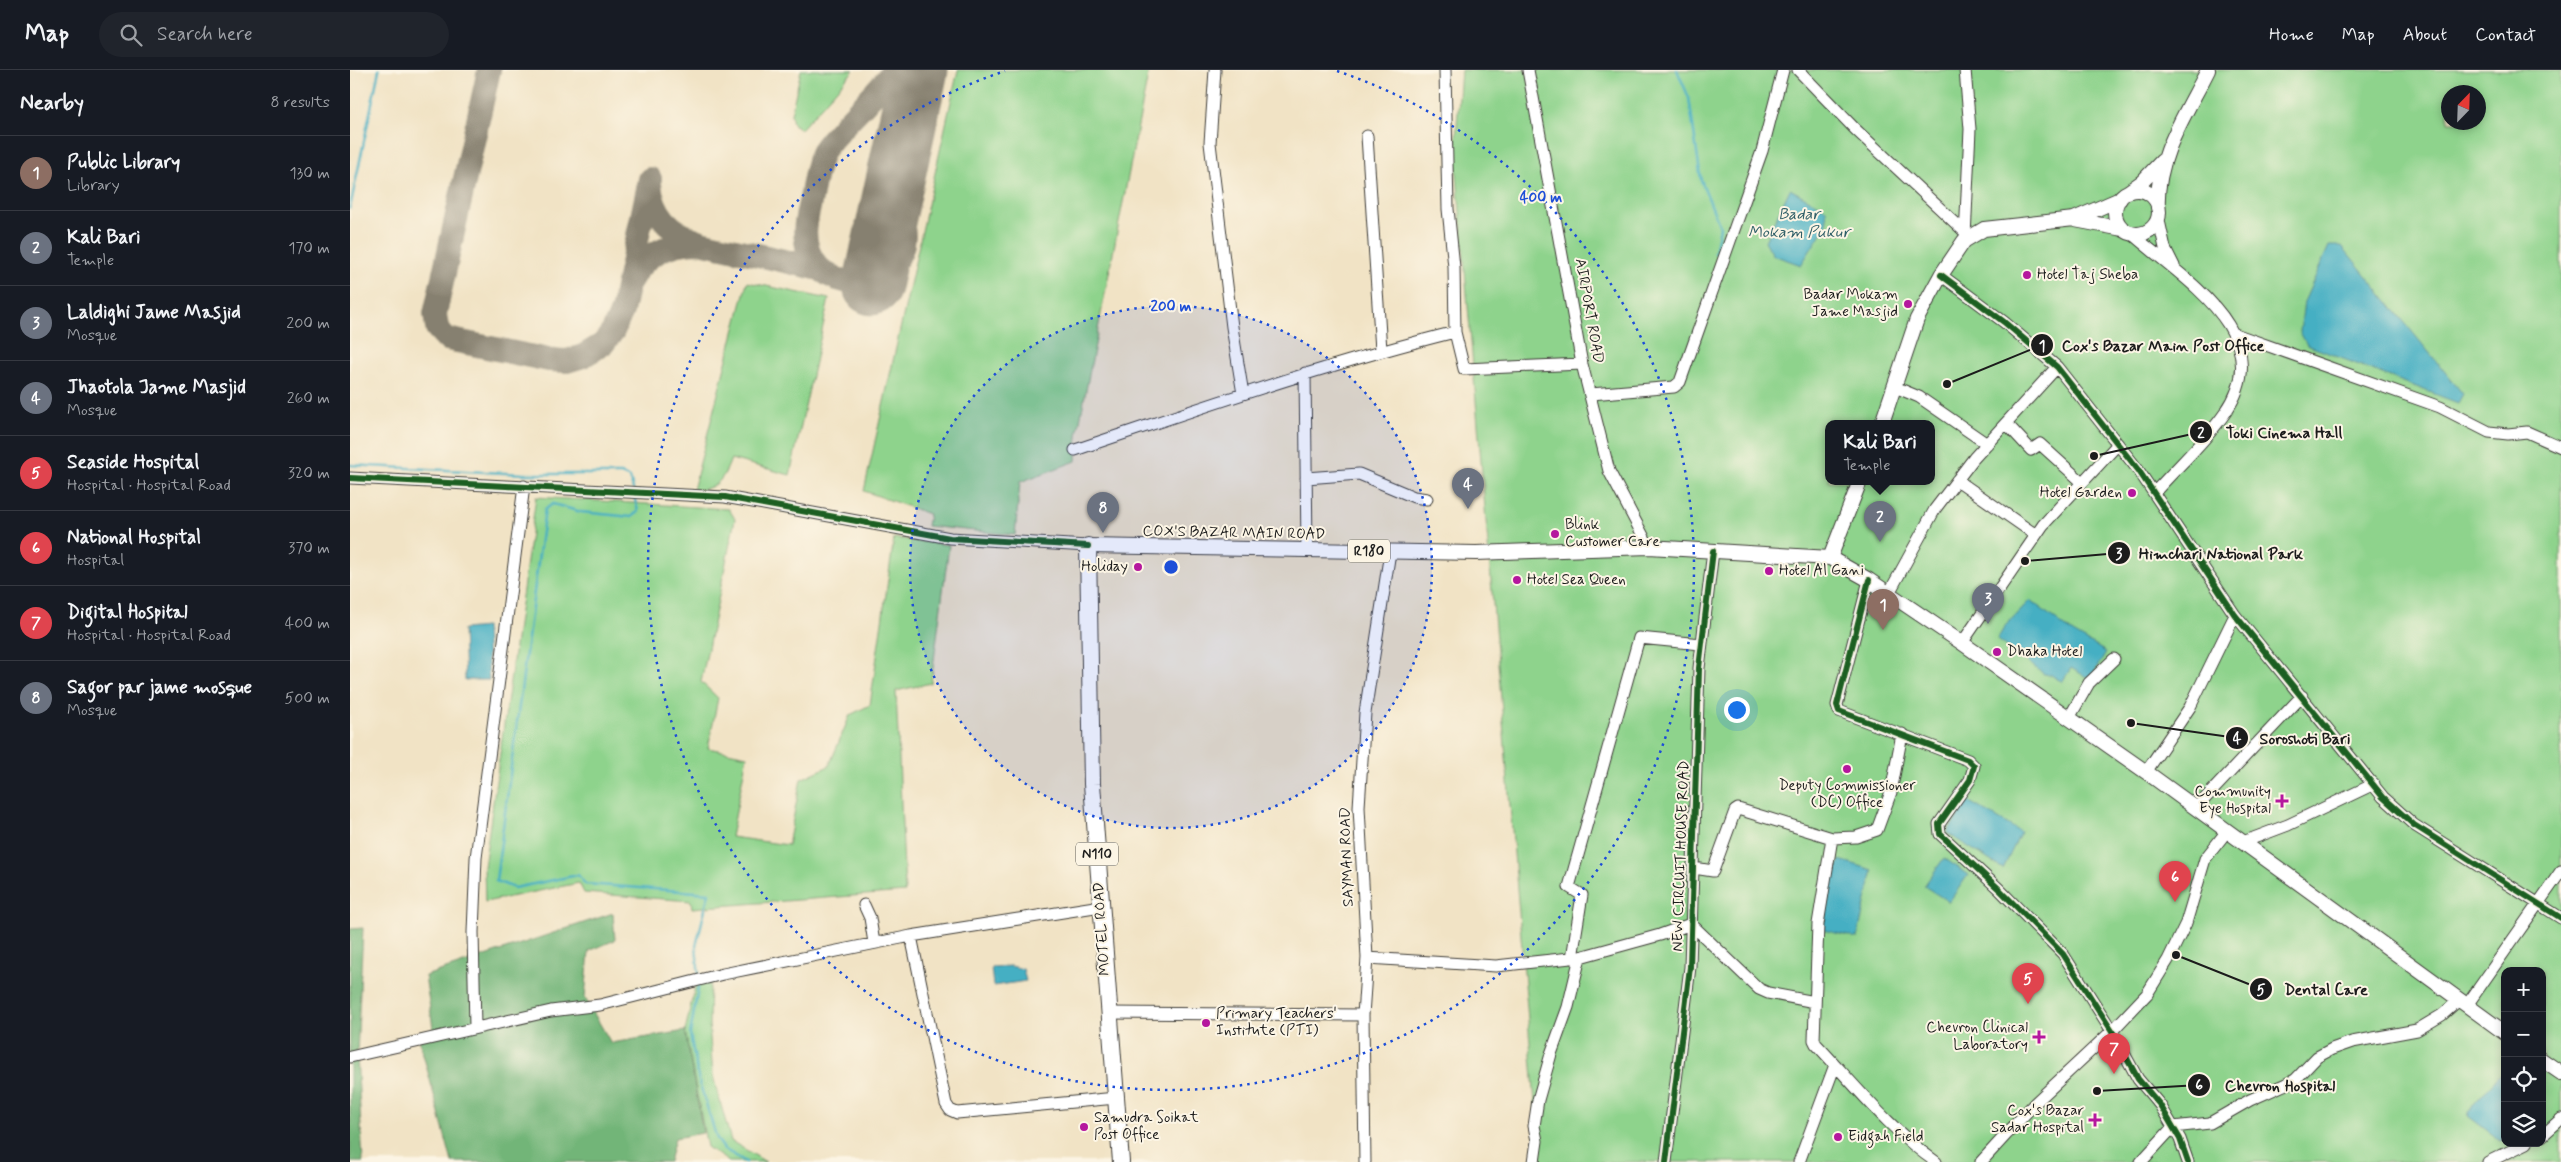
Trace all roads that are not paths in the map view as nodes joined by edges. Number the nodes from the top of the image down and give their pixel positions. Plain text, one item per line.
1 (1215, 70) edge
2 (1445, 70) edge
3 (1528, 70) edge
4 (1783, 70) edge
5 (1798, 70) edge
6 (1965, 70) edge
7 (2208, 70) edge
8 (1368, 136) dead end
9 (2164, 158) junction
10 (2123, 196) junction
11 (2158, 212) junction
12 (2074, 219) junction
13 (2127, 231) junction
14 (1965, 237) junction
15 (2176, 270) junction
16 (1941, 275) junction
17 (1455, 332) junction
18 (2235, 334) junction
19 (1381, 350) junction
20 (1582, 364) junction
21 (2058, 367) junction
22 (1305, 373) junction
23 (1895, 387) junction
24 (1243, 394) junction
25 (1591, 394) junction
26 (1883, 420) edge
27 (2006, 423) junction
28 (1987, 444) junction
29 (2118, 444) junction
30 (2561, 447) edge
31 (1075, 450) dead end
32 (350, 478) edge
33 (1306, 478) junction
34 (1958, 480) junction
35 (2082, 482) junction
36 (1858, 485) edge
37 (524, 486) junction
38 (2154, 493) junction
39 (1427, 499) dead end
40 (2036, 536) junction
41 (1088, 546) junction
42 (1649, 547) junction
43 (1307, 550) junction
44 (1713, 551) junction
45 (1390, 552) junction
46 (1830, 558) junction
47 (1869, 580) junction
48 (1889, 593) junction
49 (2235, 616) junction
50 (1962, 643) junction
51 (1701, 644) junction
52 (2114, 659) dead end
53 (2302, 696) junction
54 (2069, 718) junction
55 (1902, 734) junction
56 (2146, 772) junction
57 (2374, 784) junction
58 (2196, 808) junction
59 (2227, 831) junction
60 (1832, 838) junction
61 (2243, 842) junction
62 (1694, 868) junction
63 (2561, 871) edge
64 (864, 904) dead end
65 (2539, 905) junction
66 (1101, 906) junction
67 (2561, 918) edge
68 (1691, 924) junction
69 (911, 936) junction
70 (874, 942) junction
71 (1367, 958) junction
72 (1576, 958) junction
73 (1815, 1002) junction
74 (2463, 1002) junction
75 (1108, 1013) junction
76 (1362, 1015) junction
77 (475, 1027) junction
78 (2501, 1029) edge
79 (2112, 1031) junction
80 (351, 1056) edge
81 (2546, 1063) edge
82 (1835, 1065) junction
83 (2561, 1074) edge
84 (1116, 1098) junction
85 (2561, 1119) edge
86 (2173, 1127) junction
87 (2546, 1132) edge
88 (2519, 1147) edge
89 (1919, 1157) edge
90 (1121, 1162) edge
91 (1365, 1162) edge
92 (1534, 1162) edge
93 (1666, 1162) edge
94 (1799, 1162) edge
95 (1936, 1162) edge
96 (1981, 1162) edge
97 (2141, 1162) edge
98 (2188, 1162) edge
99 (2488, 1162) edge

1 - 24 street
2 - 17 street
3 - 20 street, AIRPORT ROAD
4 - 25 street
5 - 14 street
6 - 14 street
7 - 9 main road
8 - 19 street
9 - 10 main road
9 - 11 main road
10 - 11 main road
10 - 12 main road
10 - 13 main road
11 - 13 main road
11 - 15 street
12 - 13 main road
12 - 14 main road
13 - 15 street
14 - 16 main road
15 - 18 street
16 - 21 street
16 - 23 main road
17 - 19 street
17 - 20 street
18 - 30 street
18 - 38 street
19 - 22 street
20 - 25 street, AIRPORT ROAD
21 - 27 street
21 - 29 street
22 - 24 street
22 - 33 street
23 - 26 main road
23 - 28 street
24 - 31 street
25 - 42 street, AIRPORT ROAD
27 - 28 street
27 - 35 street
28 - 34 street
29 - 35 street
29 - 38 street
32 - 37 street
33 - 39 street
33 - 43 street
34 - 40 street
34 - 48 street
35 - 40 street
36 - 46 main road
37 - 41 street
37 - 77 street
38 - 49 street
40 - 50 street
41 - 43 main road, COX'S BAZAR MAIN ROAD / R180
41 - 66 highway, MOTEL ROAD / N110
42 - 44 main road, R180
42 - 45 main road, COX'S BAZAR MAIN ROAD / R180
43 - 45 main road, COX'S BAZAR MAIN ROAD / R180
44 - 46 main road, R180
44 - 51 street, NEW CIRCUIT HOUSE ROAD
45 - 71 street, SAYMAN ROAD
46 - 47 main road, R180
47 - 48 main road, R180
47 - 55 street
48 - 50 main road, R180
49 - 53 street
49 - 56 street
50 - 54 main road, R180
51 - 62 street, NEW CIRCUIT HOUSE ROAD
51 - 72 street
52 - 54 street
53 - 57 street
53 - 58 street
54 - 56 main road, R180
55 - 60 street
55 - 79 street
56 - 58 main road, R180
57 - 61 street
57 - 65 street
58 - 59 main road, R180
59 - 61 main road, R180
59 - 79 street
60 - 62 street
60 - 73 street
61 - 74 main road, R180
62 - 68 street, NEW CIRCUIT HOUSE ROAD
63 - 65 street
64 - 70 street
65 - 67 street
65 - 74 street
66 - 69 street
66 - 75 highway, MOTEL ROAD / N110
68 - 72 street
68 - 73 street
68 - 93 street, NEW CIRCUIT HOUSE ROAD
69 - 70 street
69 - 84 street
70 - 77 street
71 - 72 street
71 - 76 street, SAYMAN ROAD
72 - 92 street
73 - 82 street
74 - 78 main road, R180
74 - 86 street
75 - 76 street
75 - 84 highway, MOTEL ROAD / N110
76 - 91 street, SAYMAN ROAD
77 - 80 street
79 - 86 street
79 - 96 street
81 - 83 main road
82 - 89 street
82 - 94 street
84 - 90 highway, MOTEL ROAD / N110
85 - 87 street
86 - 97 street
86 - 98 street
88 - 99 street
89 - 95 street

